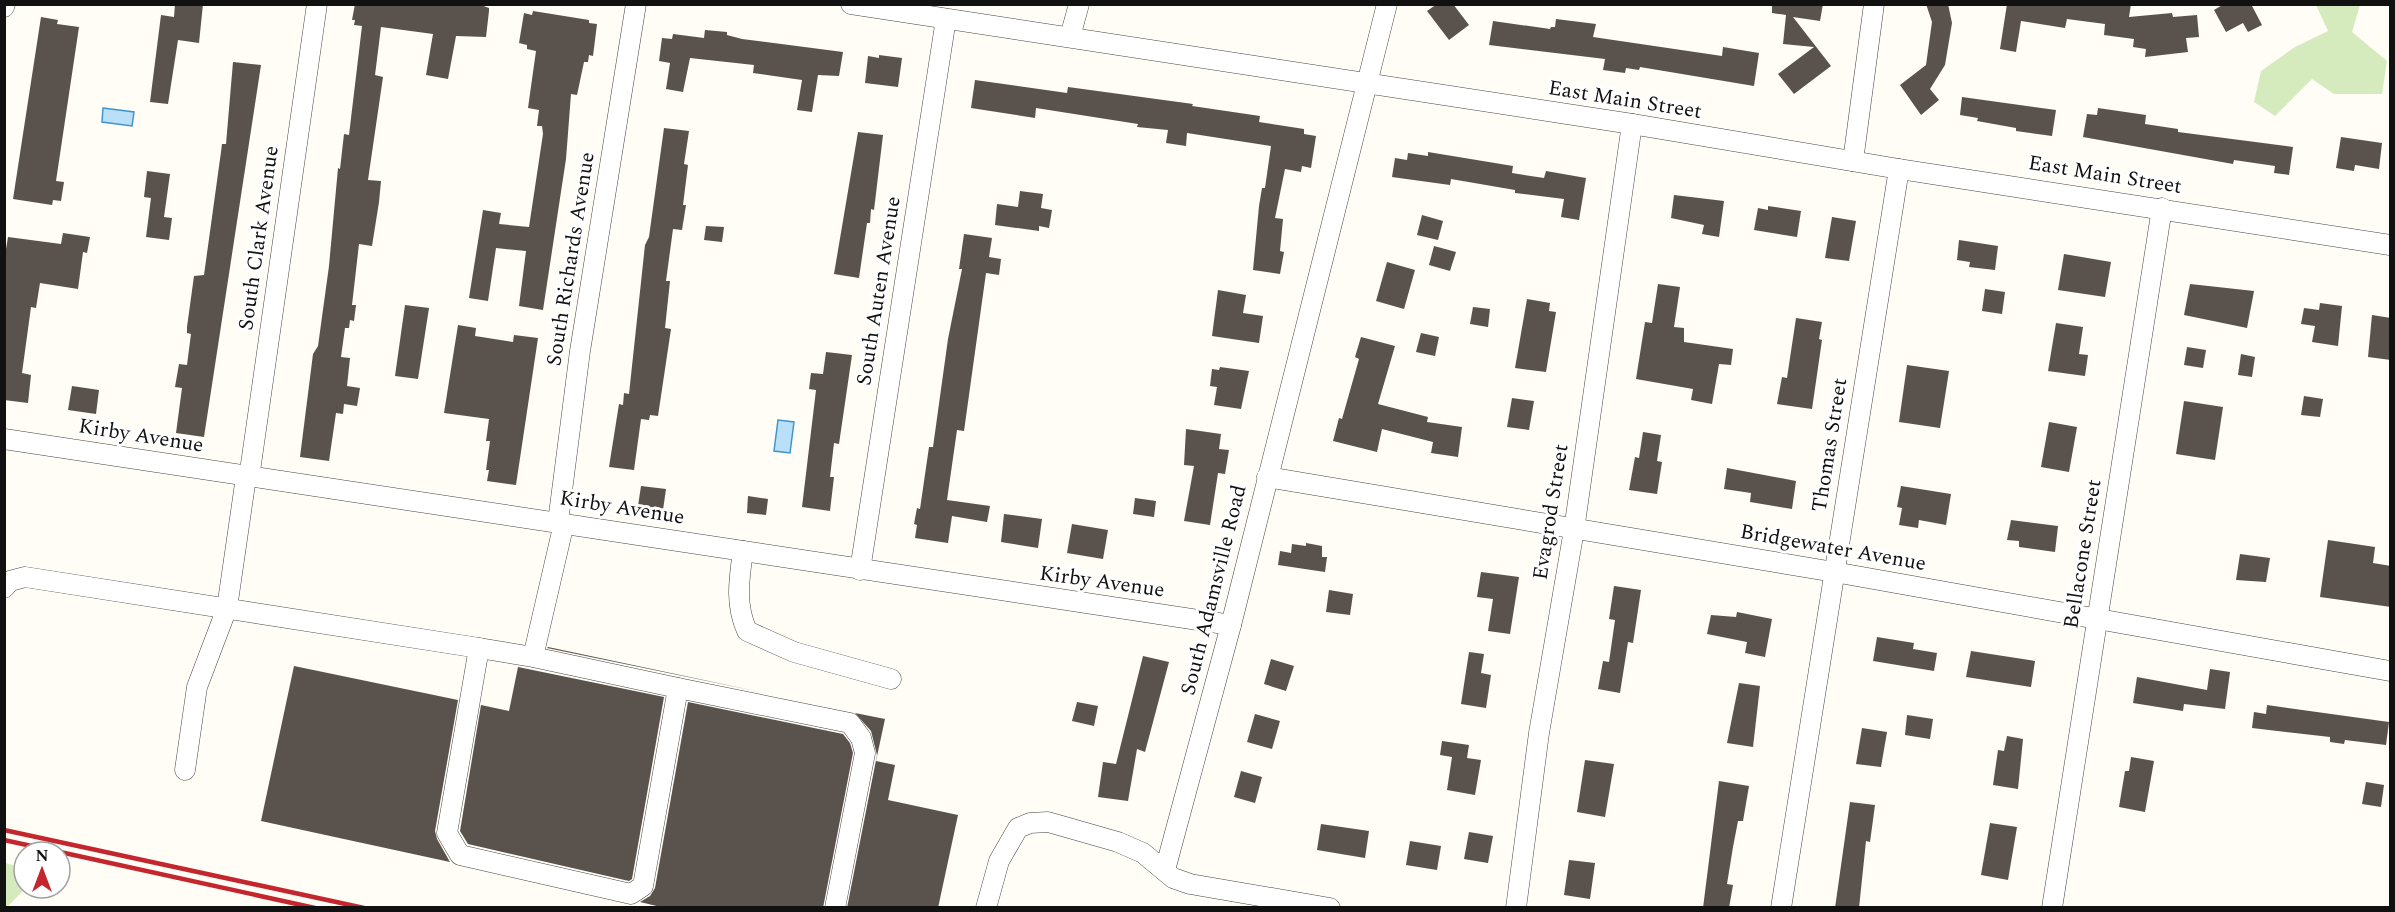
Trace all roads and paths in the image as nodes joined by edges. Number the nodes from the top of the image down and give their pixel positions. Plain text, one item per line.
1 (317, 4) edge
2 (636, 4) edge
3 (851, 4) edge
4 (1078, 4) edge
5 (1387, 4) edge
6 (1874, 4) edge
7 (946, 19) junction
8 (1070, 37) junction
9 (1366, 82) junction
10 (1632, 124) junction
11 (1852, 161) junction
12 (1899, 169) junction
13 (2162, 208) junction
14 (2391, 245) edge
15 (4, 439) edge
16 (247, 477) junction
17 (1267, 477) junction
18 (561, 523) junction
19 (1574, 530) junction
20 (743, 551) junction
21 (860, 570) junction
22 (1834, 572) junction
23 (4, 588) edge
24 (227, 608) junction
25 (2096, 621) junction
26 (1231, 625) junction
27 (479, 648) junction
28 (533, 657) junction
29 (2391, 671) edge
30 (891, 679) dead end
31 (678, 688) junction
32 (185, 770) dead end
33 (1165, 870) junction
34 (835, 908) edge
35 (986, 908) edge
36 (1330, 908) edge
37 (1516, 908) edge
38 (1781, 908) edge
39 (2052, 908) edge

1 - 16 street, South Clark Avenue
2 - 18 street, South Richards Avenue
3 - 7 street, East Main Street
4 - 8 street
5 - 9 street, South Adamsville Road
6 - 11 street
7 - 8 street, East Main Street
7 - 21 street, South Auten Avenue
8 - 9 street, East Main Street
9 - 10 street, East Main Street
9 - 17 street, South Adamsville Road
10 - 11 street, East Main Street
10 - 19 street, Evagrod Street
11 - 12 street, East Main Street
12 - 13 street, East Main Street
12 - 22 street, Thomas Street
13 - 14 street, East Main Street
13 - 25 street, Bellacone Street
15 - 16 street, Kirby Avenue
16 - 18 street, Kirby Avenue
16 - 24 street, South Clark Avenue
17 - 19 street, Bridgewater Avenue
17 - 26 street, South Adamsville Road
18 - 20 street, Kirby Avenue
18 - 28 street, South Richards Avenue
19 - 22 street, Bridgewater Avenue
19 - 37 street, Evagrod Street
20 - 21 street, Kirby Avenue
20 - 30 street
21 - 26 street, Kirby Avenue
22 - 25 street, Bridgewater Avenue
22 - 38 street, Thomas Street
23 - 24 street
24 - 27 street
24 - 32 street, South Clark Avenue
25 - 29 street, Bridgewater Avenue
25 - 39 street, Bellacone Street
26 - 33 street, South Adamsville Road
27 - 28 street
27 - 31 street
28 - 31 street
31 - 34 street
33 - 35 street
33 - 36 street

